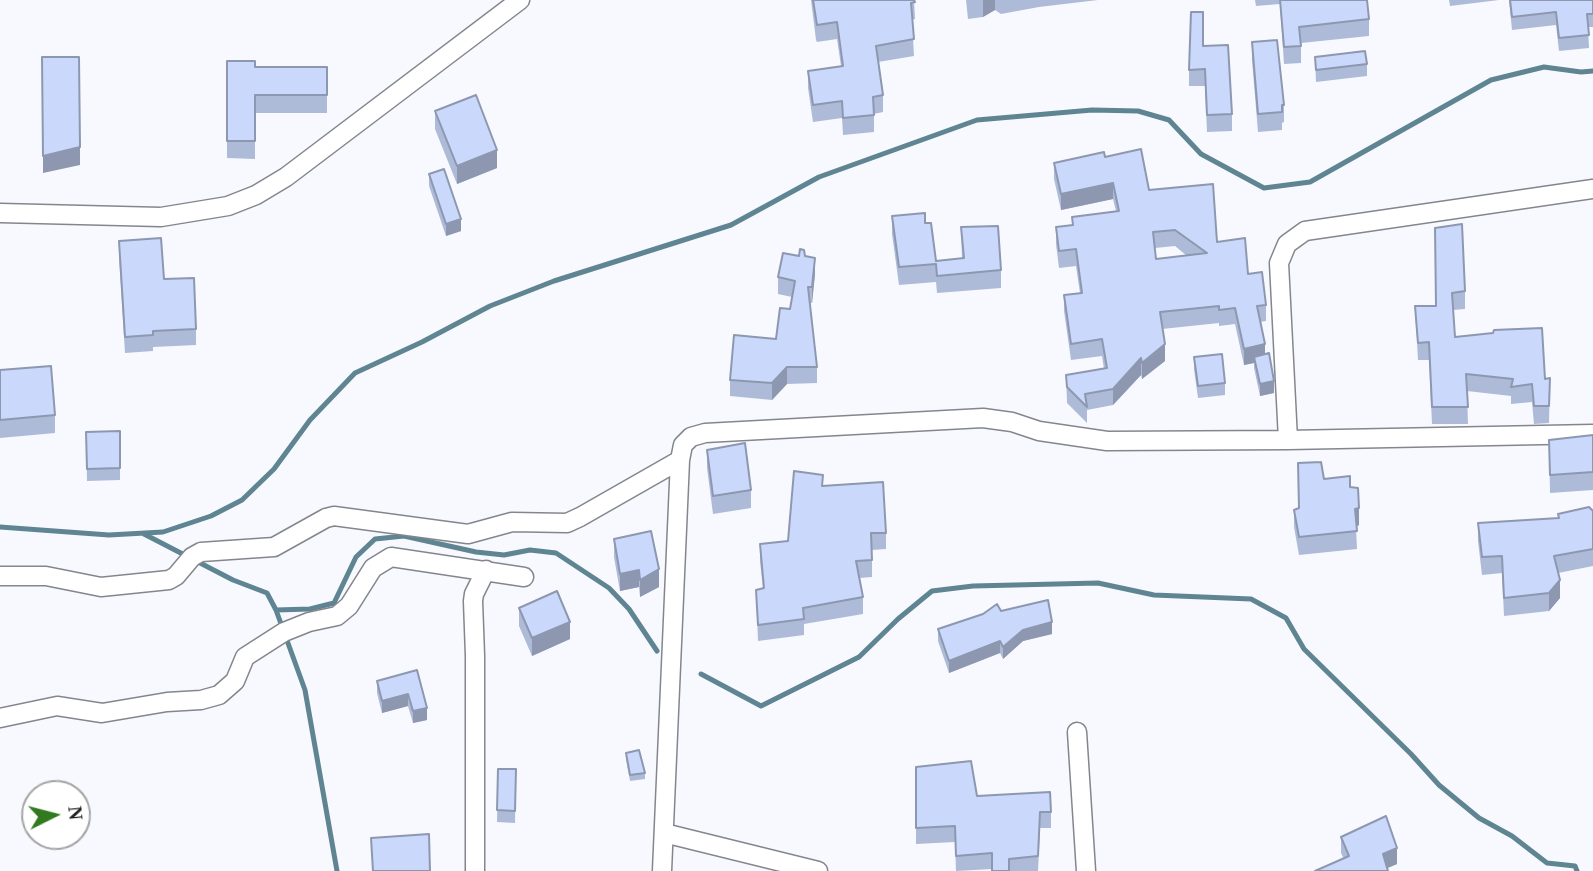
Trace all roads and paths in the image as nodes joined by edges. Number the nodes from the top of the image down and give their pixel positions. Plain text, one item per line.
1 (520, 0) edge
2 (1593, 190) edge
3 (0, 213) edge
4 (1593, 434) edge
5 (1288, 440) junction
6 (680, 460) junction
7 (486, 570) junction
8 (0, 576) edge
9 (524, 577) dead end
10 (0, 718) edge
11 (1077, 732) dead end
12 (664, 833) junction
13 (475, 871) edge
14 (662, 871) edge
15 (818, 871) edge
16 (1086, 871) edge

1 - 3 street
2 - 5 street
4 - 5 street
5 - 6 street
6 - 8 street
6 - 12 street
7 - 9 street
7 - 10 street
7 - 13 street
11 - 16 street
12 - 14 street
12 - 15 street

